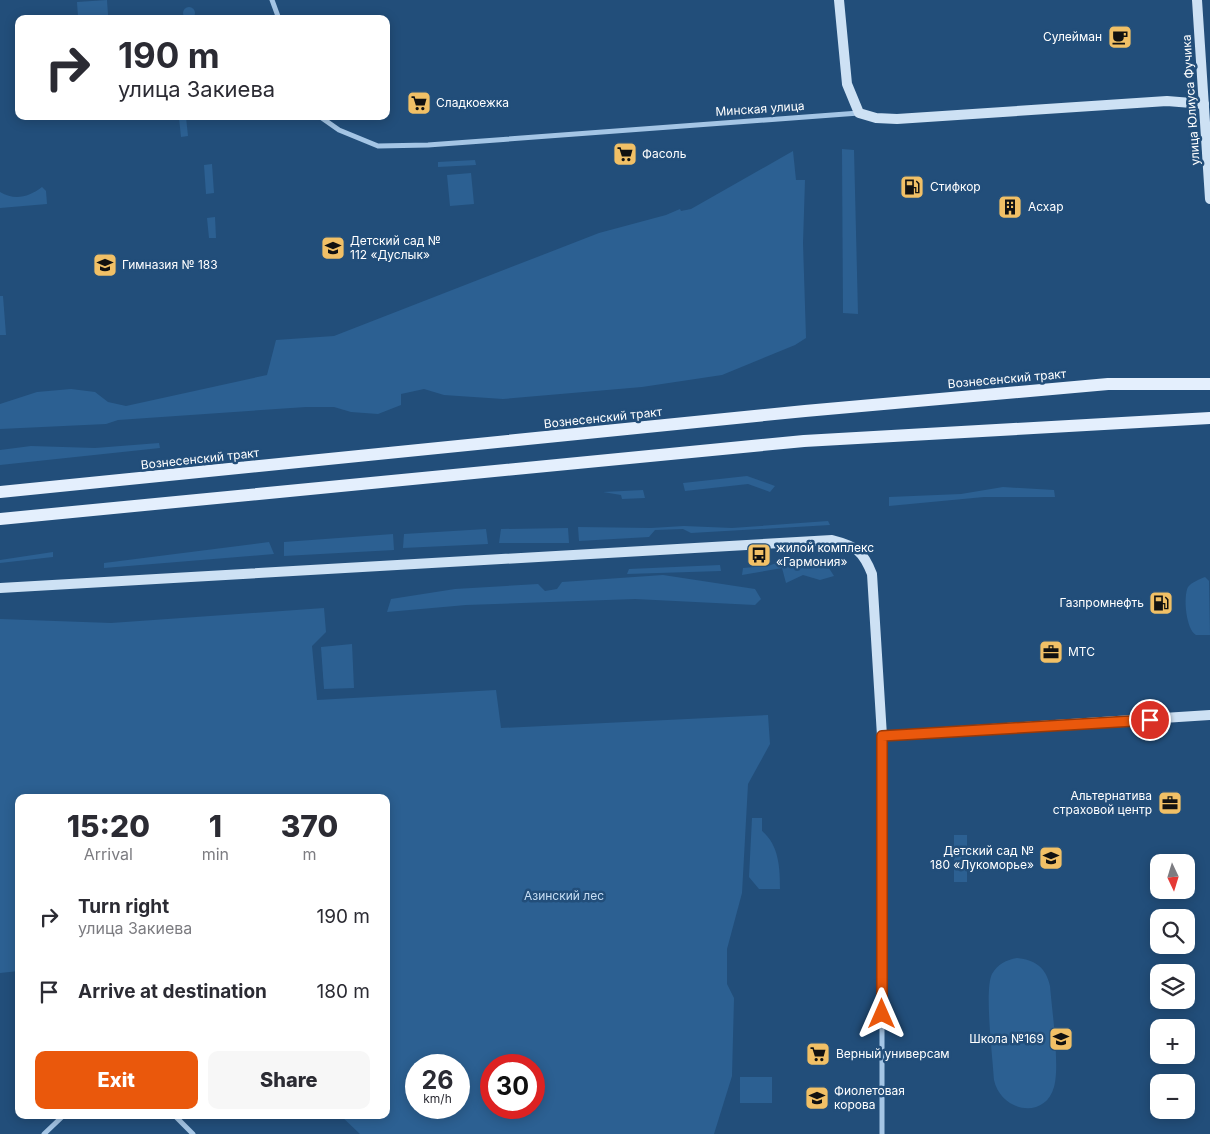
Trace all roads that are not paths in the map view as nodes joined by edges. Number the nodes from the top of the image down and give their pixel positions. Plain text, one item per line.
1 (272, 0) edge
2 (839, 0) edge
3 (1197, 0) edge
4 (278, 15) edge
5 (1207, 104) edge
6 (859, 113) junction
7 (325, 120) edge
8 (1210, 199) edge
9 (1210, 384) edge
10 (1210, 418) edge
11 (0, 492) edge
12 (0, 519) edge
13 (0, 588) edge
14 (1210, 715) edge
15 (882, 736) junction
16 (60, 1119) edge
17 (178, 1119) edge
18 (44, 1134) edge
19 (193, 1134) edge
20 (882, 1134) edge

1 - 4 street
2 - 6 street
3 - 5 street, улица Юлиуса Фучика
5 - 6 street, Минская улица
5 - 8 street, улица Юлиуса Фучика
6 - 7 street, Минская улица
9 - 11 main road, Вознесенский тракт
10 - 12 main road
13 - 15 street
14 - 15 street
15 - 20 street
16 - 18 street
17 - 19 street

